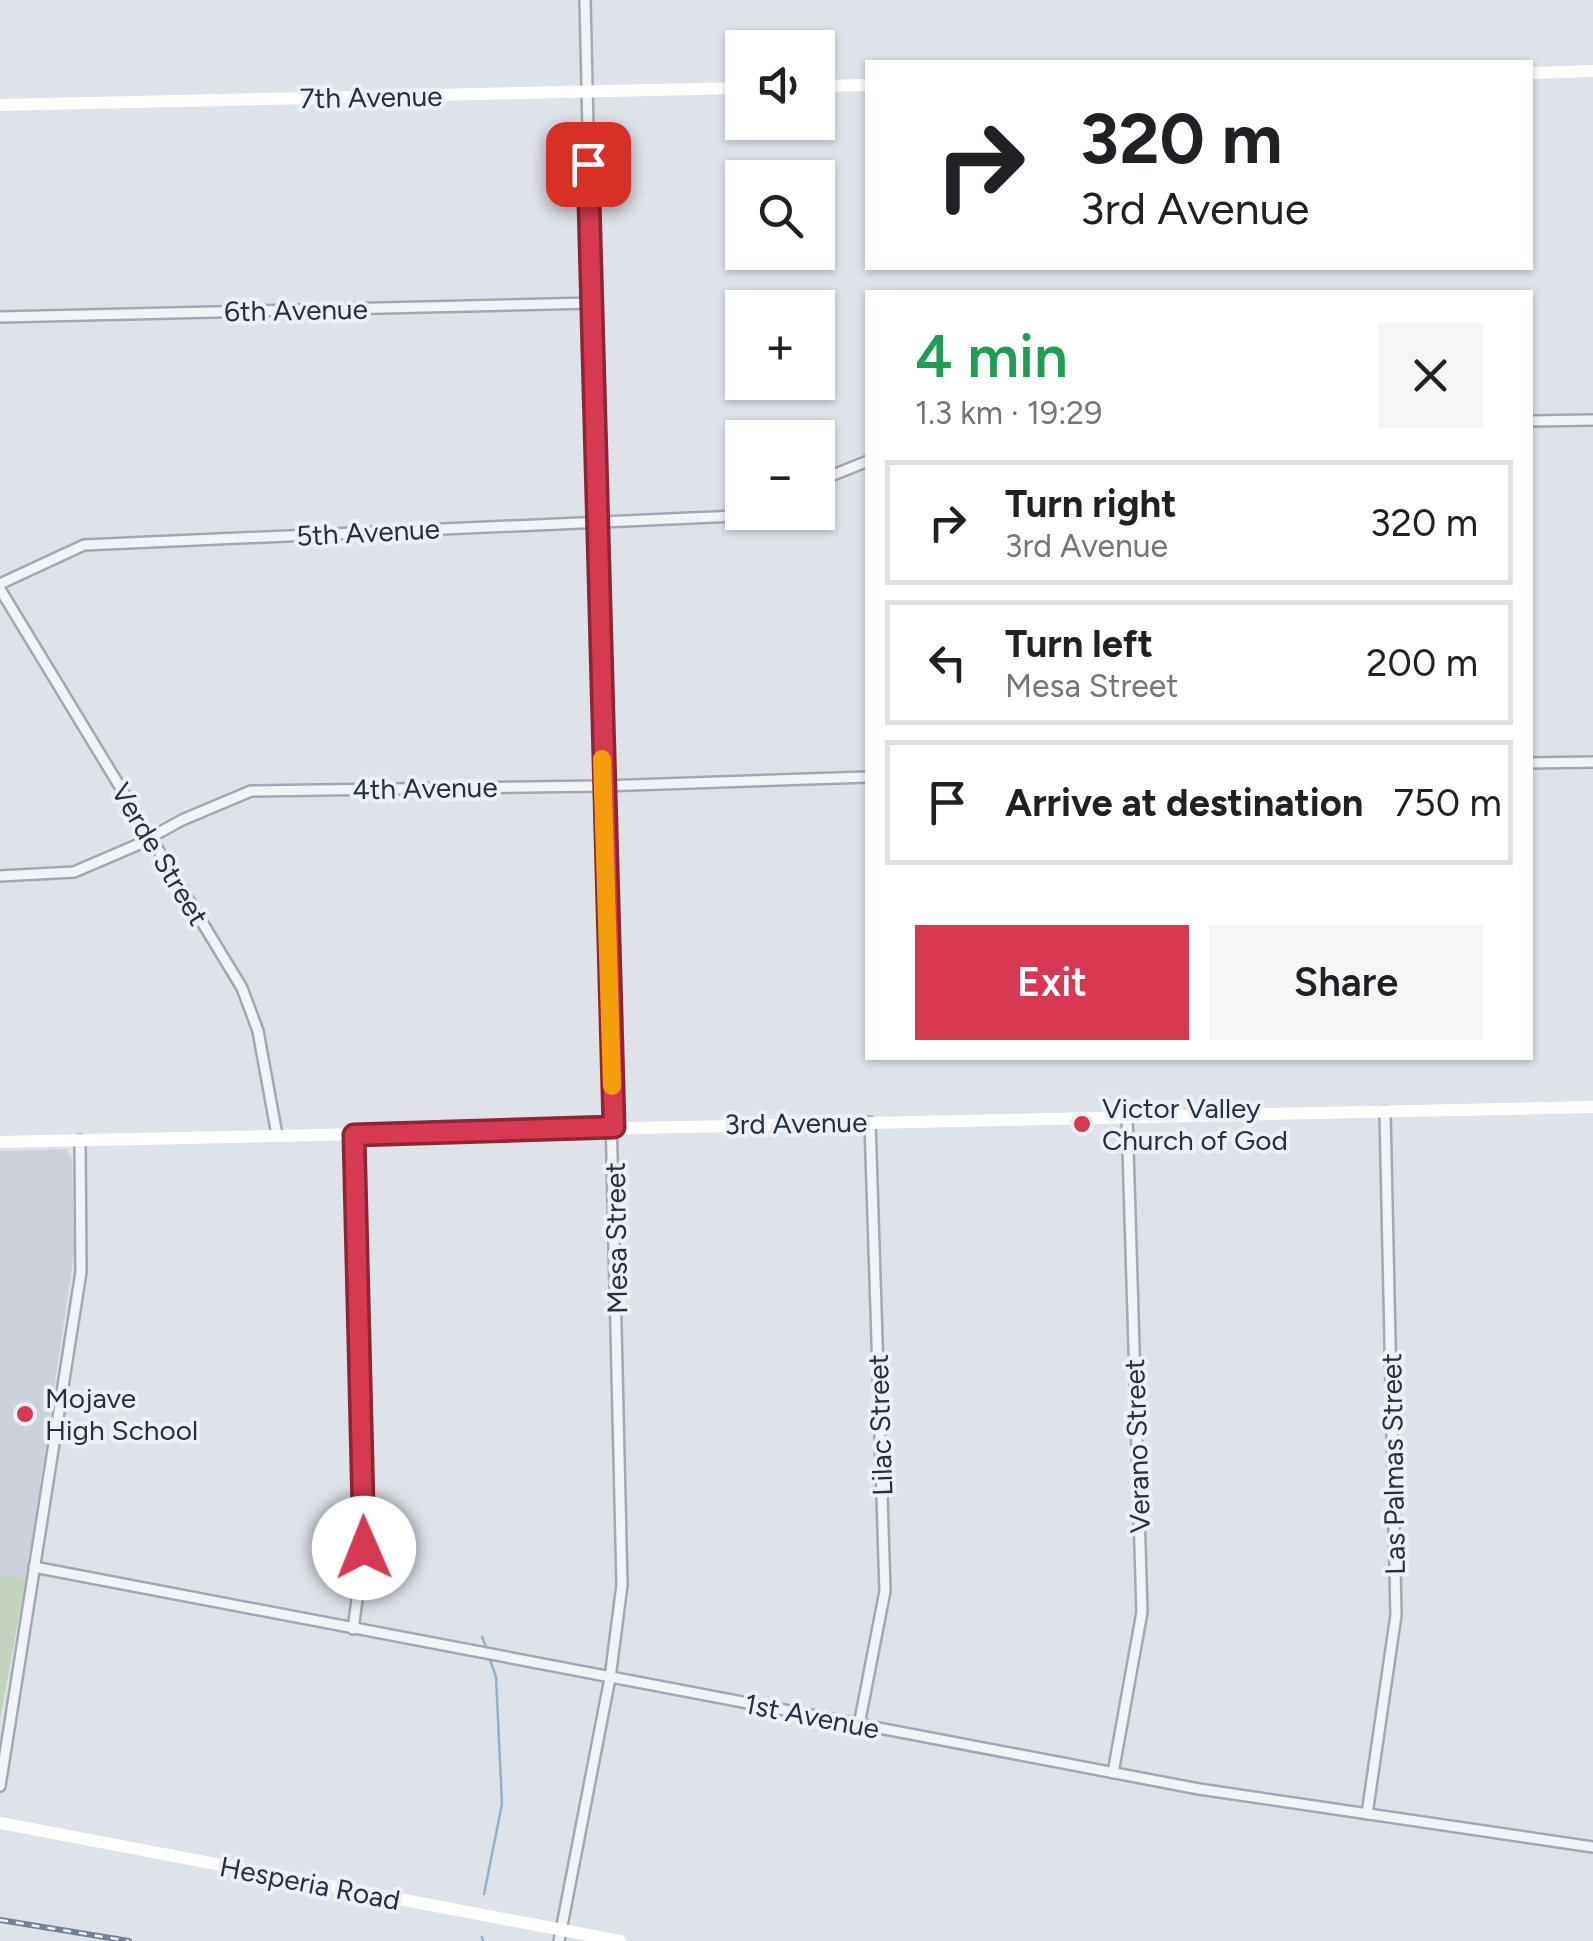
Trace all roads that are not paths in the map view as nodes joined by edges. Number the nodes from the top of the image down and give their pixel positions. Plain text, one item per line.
1 (584, 0) edge
2 (1533, 72) edge
3 (1593, 72) edge
4 (865, 85) edge
5 (835, 86) edge
6 (725, 88) edge
7 (587, 92) junction
8 (0, 105) edge
9 (592, 303) junction
10 (0, 317) edge
11 (1533, 420) edge
12 (1593, 420) edge
13 (865, 462) edge
14 (835, 474) edge
15 (725, 516) edge
16 (596, 522) junction
17 (0, 586) edge
18 (1593, 762) edge
19 (1533, 763) edge
20 (865, 777) edge
21 (602, 786) junction
22 (149, 838) junction
23 (0, 876) edge
24 (1593, 1108) edge
25 (1385, 1112) junction
26 (1127, 1116) junction
27 (870, 1122) junction
28 (614, 1127) junction
29 (277, 1135) junction
30 (354, 1135) junction
31 (80, 1140) junction
32 (0, 1142) edge
33 (34, 1567) junction
34 (354, 1628) junction
35 (610, 1678) junction
36 (859, 1725) junction
37 (1113, 1774) junction
38 (0, 1786) edge
39 (1367, 1814) junction
40 (0, 1824) edge
41 (1593, 1847) edge
42 (560, 1935) edge
43 (620, 1941) edge

1 - 7 street, Mesa Street
2 - 3 street
4 - 5 street
6 - 7 street, 7th Avenue
7 - 8 street, 7th Avenue
7 - 9 street, Mesa Street
9 - 10 street, 6th Avenue
9 - 16 street, Mesa Street
11 - 12 street
13 - 14 street
15 - 16 street, 5th Avenue
16 - 17 street, 5th Avenue
16 - 21 street, Mesa Street
17 - 22 street, Verde Street
18 - 19 street
20 - 21 street, 4th Avenue
21 - 22 street, 4th Avenue
21 - 28 street, Mesa Street
22 - 23 street, 4th Avenue
22 - 29 street, Verde Street
24 - 25 street, 3rd Avenue
25 - 26 street, 3rd Avenue
25 - 39 street, Las Palmas Street
26 - 27 street, 3rd Avenue
26 - 37 street, Verano Street
27 - 28 street, 3rd Avenue
27 - 36 street, Lilac Street
28 - 30 street, 3rd Avenue
28 - 35 street, Mesa Street
29 - 30 street, 3rd Avenue
29 - 31 street, 3rd Avenue
30 - 34 street
31 - 32 street, 3rd Avenue
31 - 33 street
33 - 34 street, 1st Avenue
33 - 38 street
34 - 35 street, 1st Avenue
35 - 36 street, 1st Avenue
35 - 42 street, Mesa Street
36 - 37 street, 1st Avenue
37 - 39 street, 1st Avenue
39 - 41 street, 1st Avenue
40 - 42 street, Hesperia Road
42 - 43 street, Hesperia Road

